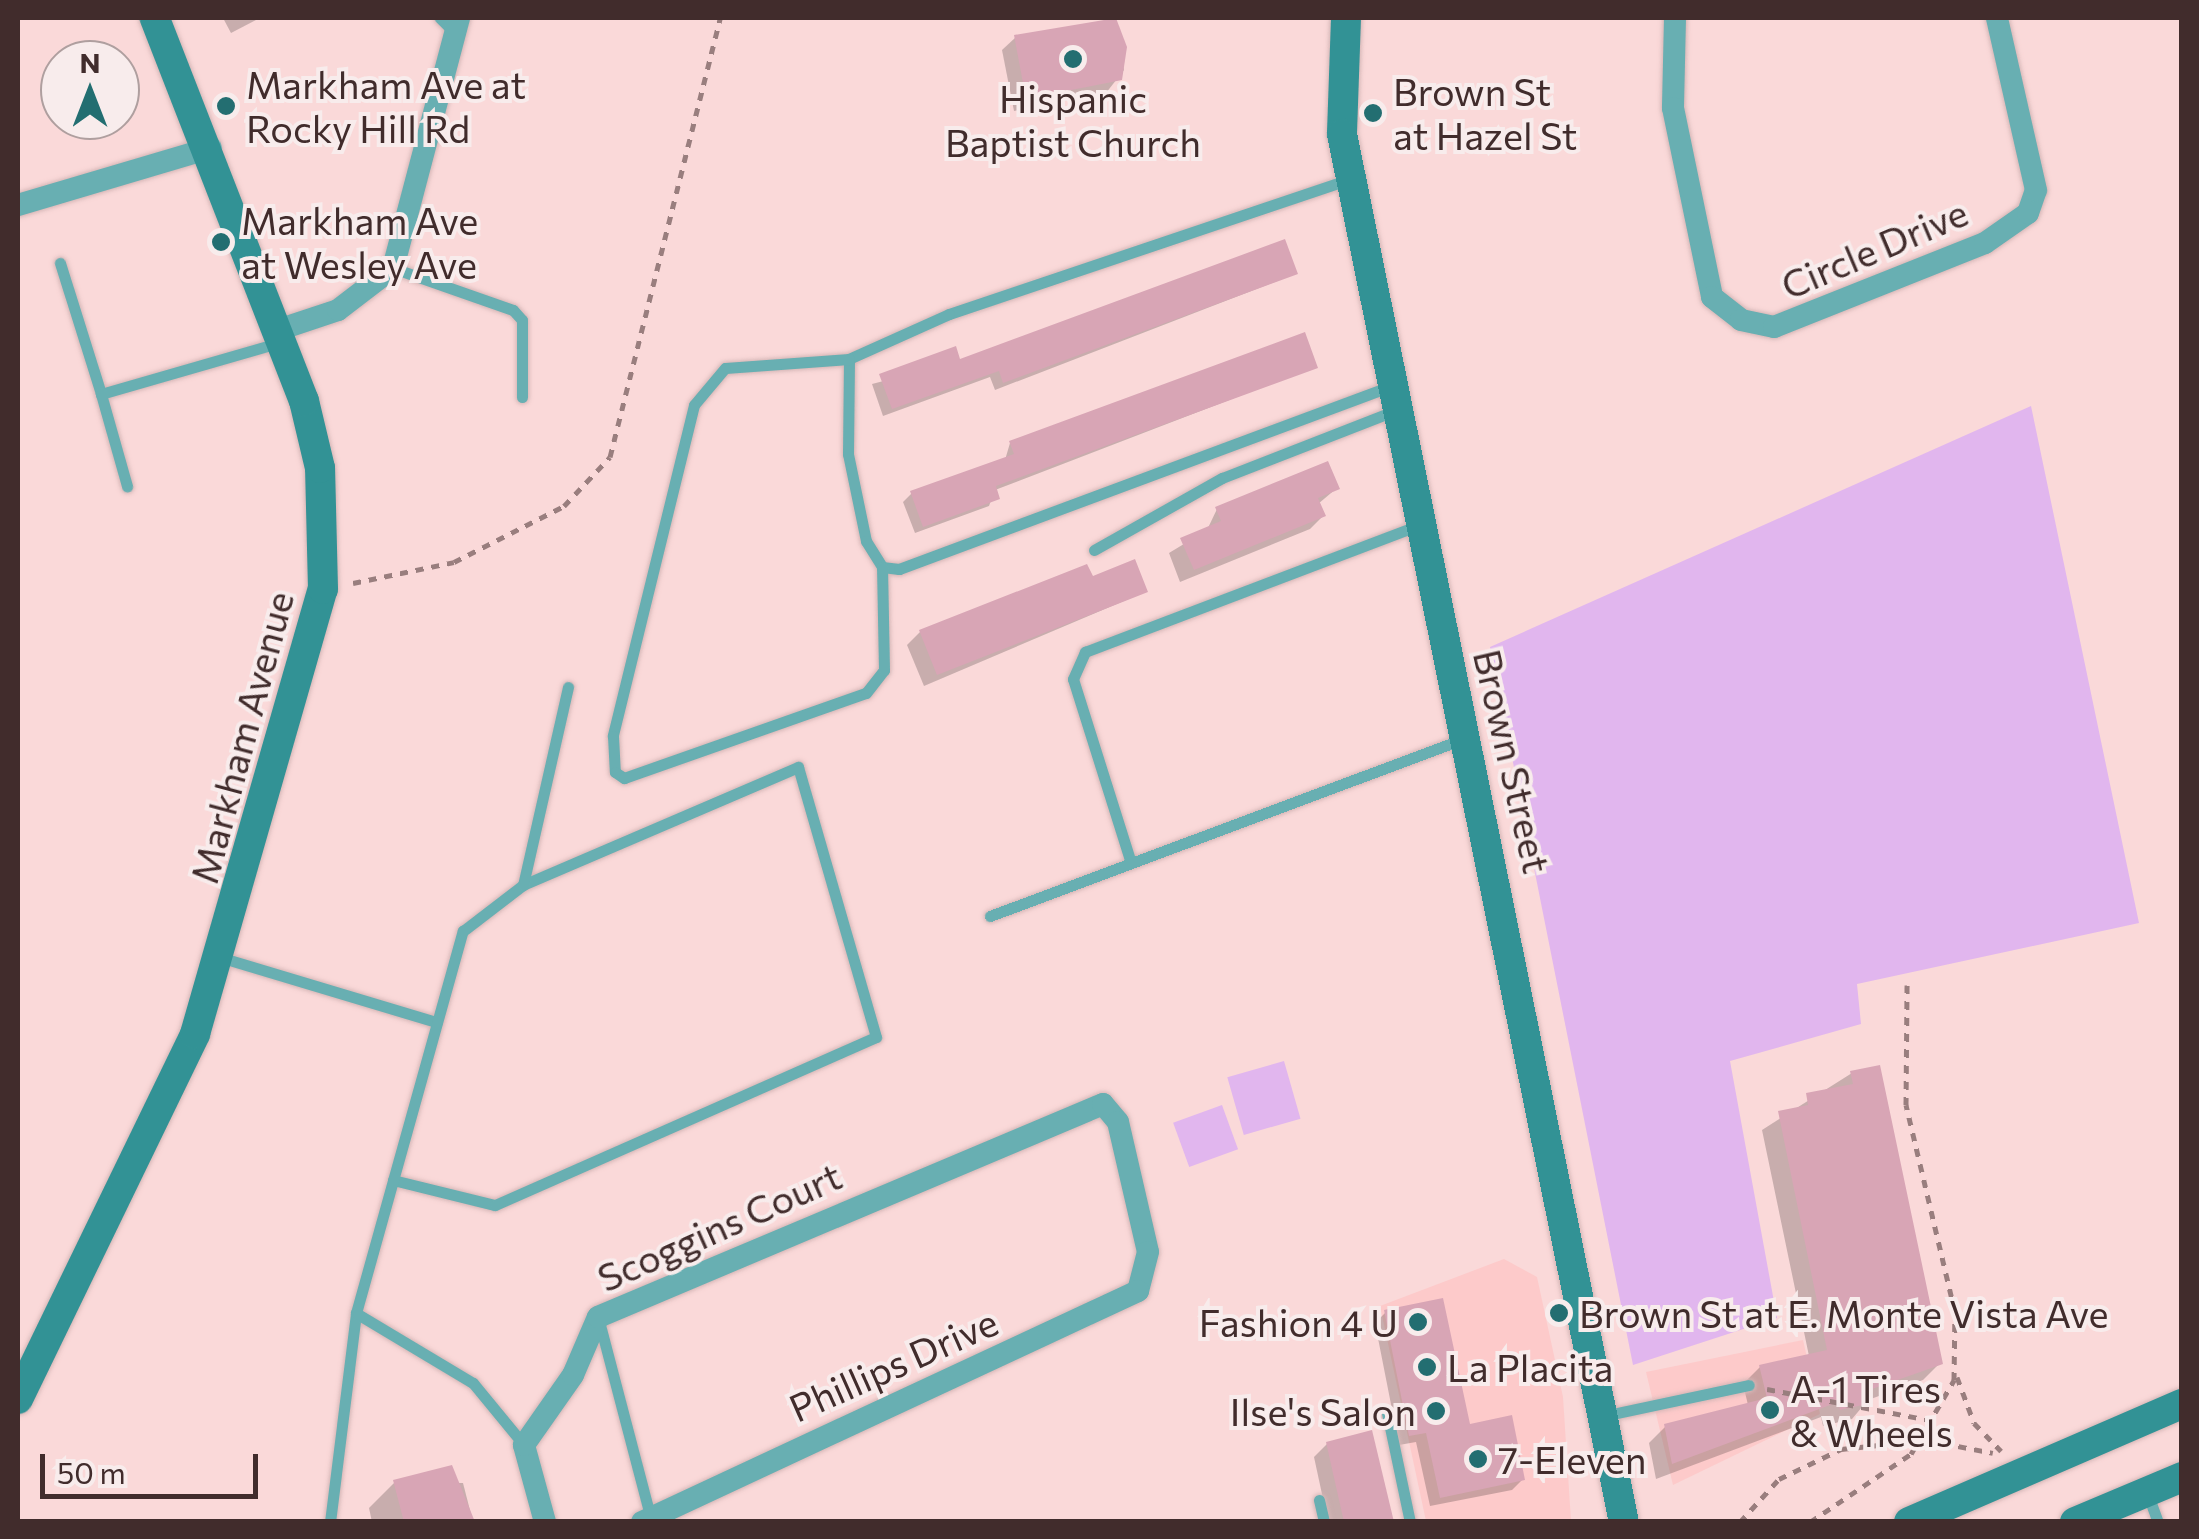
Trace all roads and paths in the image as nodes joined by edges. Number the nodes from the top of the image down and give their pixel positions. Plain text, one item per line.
1 (155, 18) edge
2 (720, 18) edge
3 (1346, 18) edge
4 (1675, 18) edge
5 (1997, 18) edge
6 (451, 23) edge
7 (211, 148) junction
8 (1350, 179) junction
9 (18, 204) edge
10 (60, 263) dead end
11 (393, 268) junction
12 (280, 336) junction
13 (849, 360) junction
14 (101, 394) junction
15 (522, 397) dead end
16 (1394, 398) junction
17 (128, 486) dead end
18 (1420, 525) junction
19 (1094, 550) dead end
20 (882, 568) junction
21 (323, 589) junction
22 (568, 686) dead end
23 (1467, 738) junction
24 (1131, 863) junction
25 (523, 886) junction
26 (990, 916) dead end
27 (224, 958) junction
28 (1907, 985) dead end
29 (437, 1022) junction
30 (393, 1180) junction
31 (1148, 1252) joint
32 (356, 1313) junction
33 (598, 1317) junction
34 (1955, 1372) junction
35 (1749, 1384) joint
36 (18, 1399) edge
37 (2182, 1404) edge
38 (1387, 1413) dead end
39 (1603, 1416) junction
40 (1934, 1421) junction
41 (1922, 1440) junction
42 (524, 1445) junction
43 (2182, 1477) edge
44 (2147, 1491) junction
45 (1319, 1500) dead end
46 (647, 1520) edge
47 (330, 1522) edge
48 (545, 1522) edge
49 (1324, 1522) edge
50 (1410, 1522) edge
51 (1624, 1522) edge
52 (1740, 1522) edge
53 (1810, 1522) edge
54 (1909, 1522) edge
55 (2076, 1522) edge
56 (2158, 1522) edge

1 - 7 street, Markham Avenue
2 - 21 path
3 - 8 street, Brown Street
4 - 5 street, Circle Drive
6 - 11 street
7 - 9 street
7 - 12 street, Markham Avenue
8 - 13 lane
8 - 16 street, Brown Street
10 - 14 lane
11 - 12 street
11 - 15 lane
12 - 14 lane
12 - 21 street, Markham Avenue
13 - 20 lane
13 - 20 lane
14 - 17 lane
16 - 18 street, Brown Street
16 - 19 lane
16 - 20 lane
18 - 23 street, Brown Street
18 - 24 lane
21 - 27 street, Markham Avenue
22 - 25 lane
23 - 24 lane
23 - 39 street, Brown Street
24 - 26 lane
25 - 29 lane
25 - 30 lane
27 - 29 lane
27 - 36 street, Markham Avenue
28 - 34 path
29 - 30 lane
30 - 32 lane
31 - 33 street, Scoggins Court
31 - 46 street, Phillips Drive
32 - 42 lane
32 - 47 lane
33 - 42 street, Scoggins Court
33 - 46 lane
34 - 40 path
34 - 41 path
35 - 39 lane
35 - 40 path
37 - 54 street
38 - 50 lane
39 - 51 street, Brown Street
40 - 41 path
41 - 52 path
41 - 53 path
42 - 48 street
43 - 44 street
44 - 55 street
44 - 56 lane
45 - 49 lane

